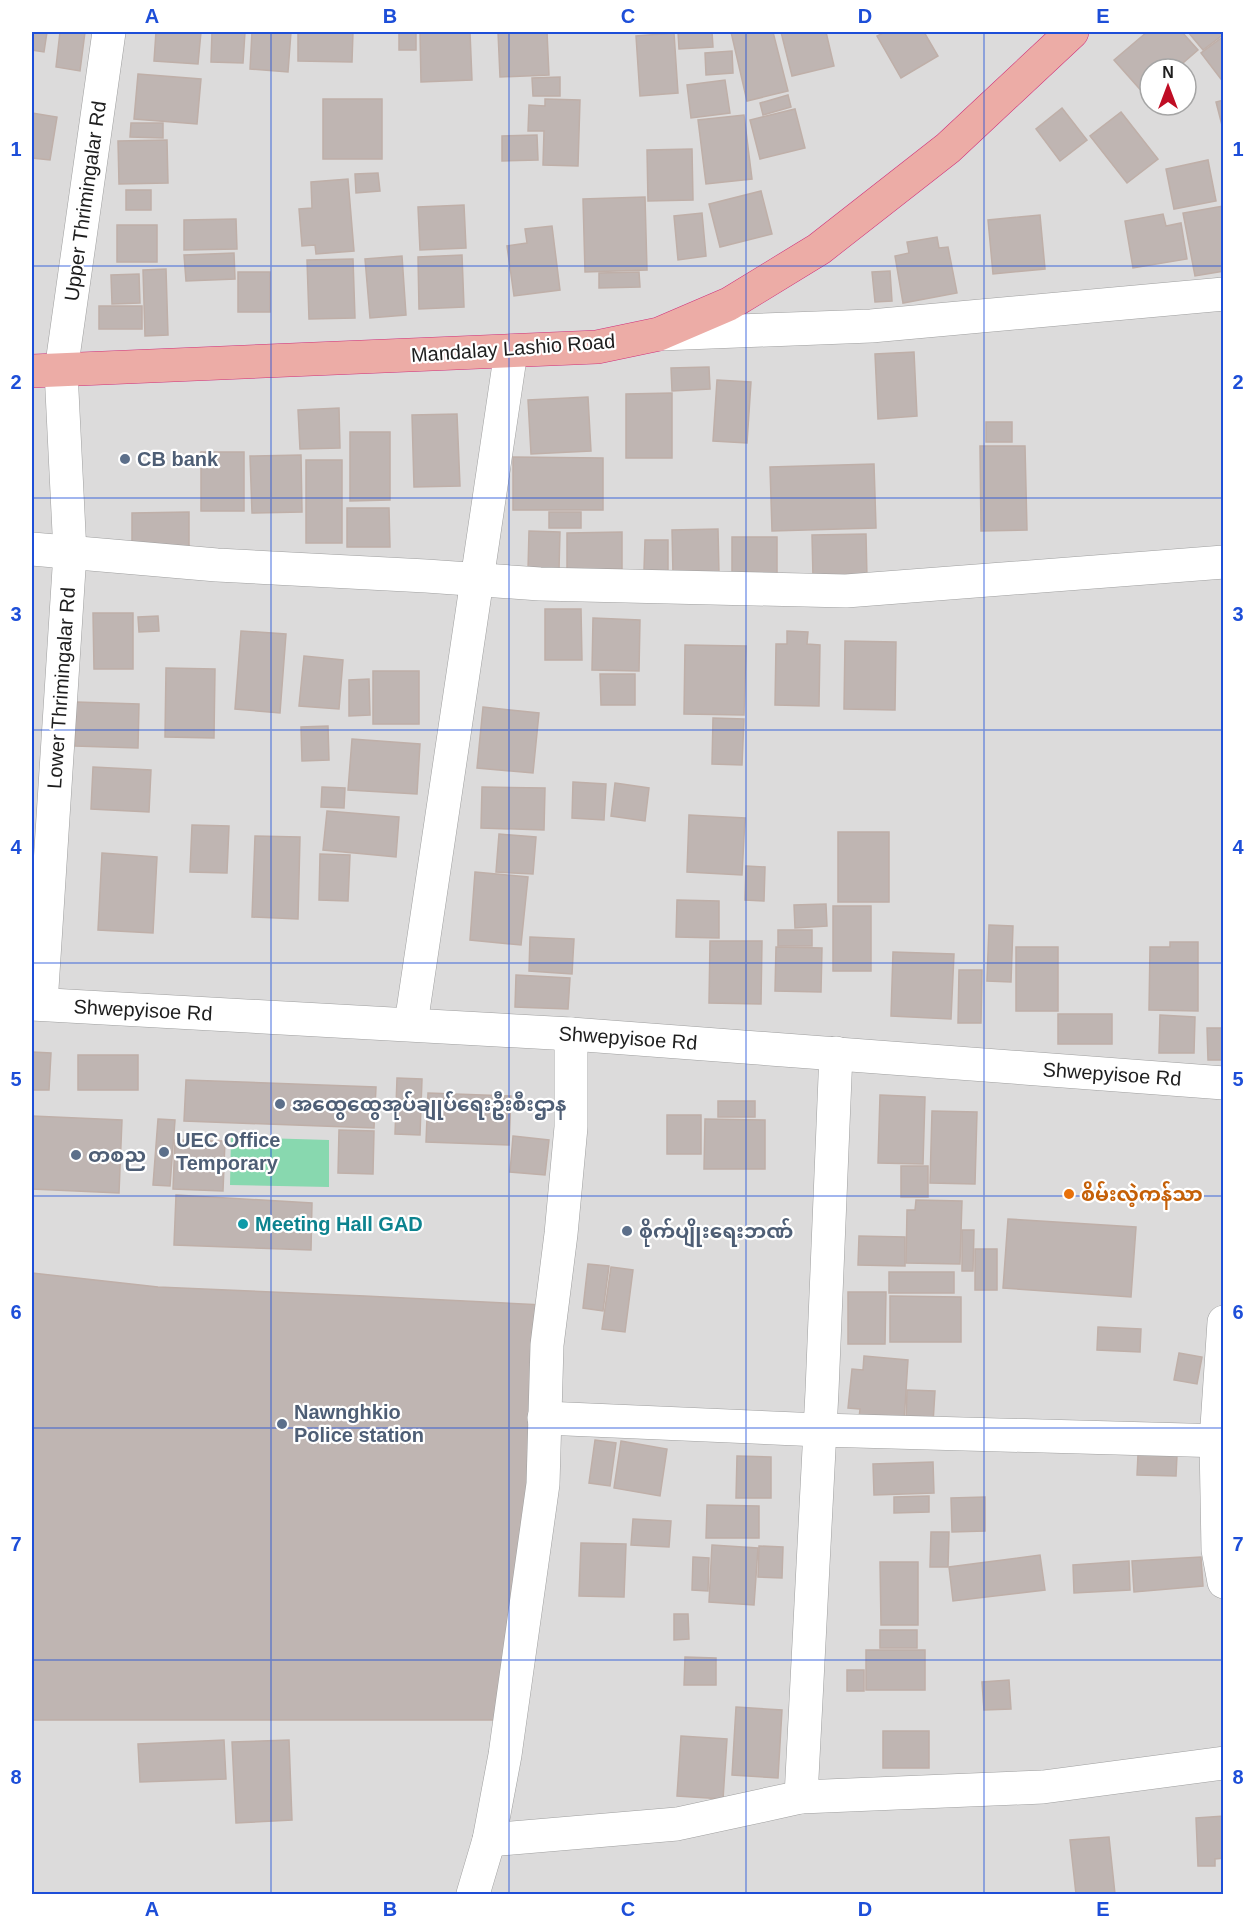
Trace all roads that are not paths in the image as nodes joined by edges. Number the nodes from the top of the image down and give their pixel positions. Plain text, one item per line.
1 (109, 32) edge
2 (1072, 32) edge
3 (1224, 294) edge
4 (658, 334) junction
5 (511, 351) junction
6 (46, 371) edge
7 (32, 549) edge
8 (70, 553) junction
9 (1224, 562) edge
10 (477, 580) junction
11 (36, 1004) edge
12 (411, 1024) junction
13 (571, 1034) junction
14 (836, 1053) junction
15 (1224, 1083) edge
16 (1224, 1322) edge
17 (544, 1418) junction
18 (820, 1430) junction
19 (1220, 1441) edge
20 (1224, 1582) edge
21 (1224, 1763) edge
22 (801, 1797) junction
23 (489, 1840) junction
24 (473, 1894) edge

1 - 6 street, Upper Thrimingalar Rd
2 - 4 highway, Mandalay Lashio Road
3 - 4 street
4 - 5 highway, Mandalay Lashio Road
5 - 6 highway, Mandalay Lashio Road
5 - 10 street
6 - 8 street, Lower Thrimingalar Rd
7 - 8 street
8 - 10 street
8 - 11 street, Lower Thrimingalar Rd
9 - 10 street
10 - 12 street
11 - 12 street, Shwepyisoe Rd
12 - 13 street, Shwepyisoe Rd
13 - 14 street, Shwepyisoe Rd
13 - 17 street
14 - 15 street, Shwepyisoe Rd
14 - 18 street
16 - 19 street
17 - 18 street
17 - 23 street
18 - 19 street
18 - 22 street
19 - 20 street
21 - 22 street
22 - 23 street
23 - 24 street

